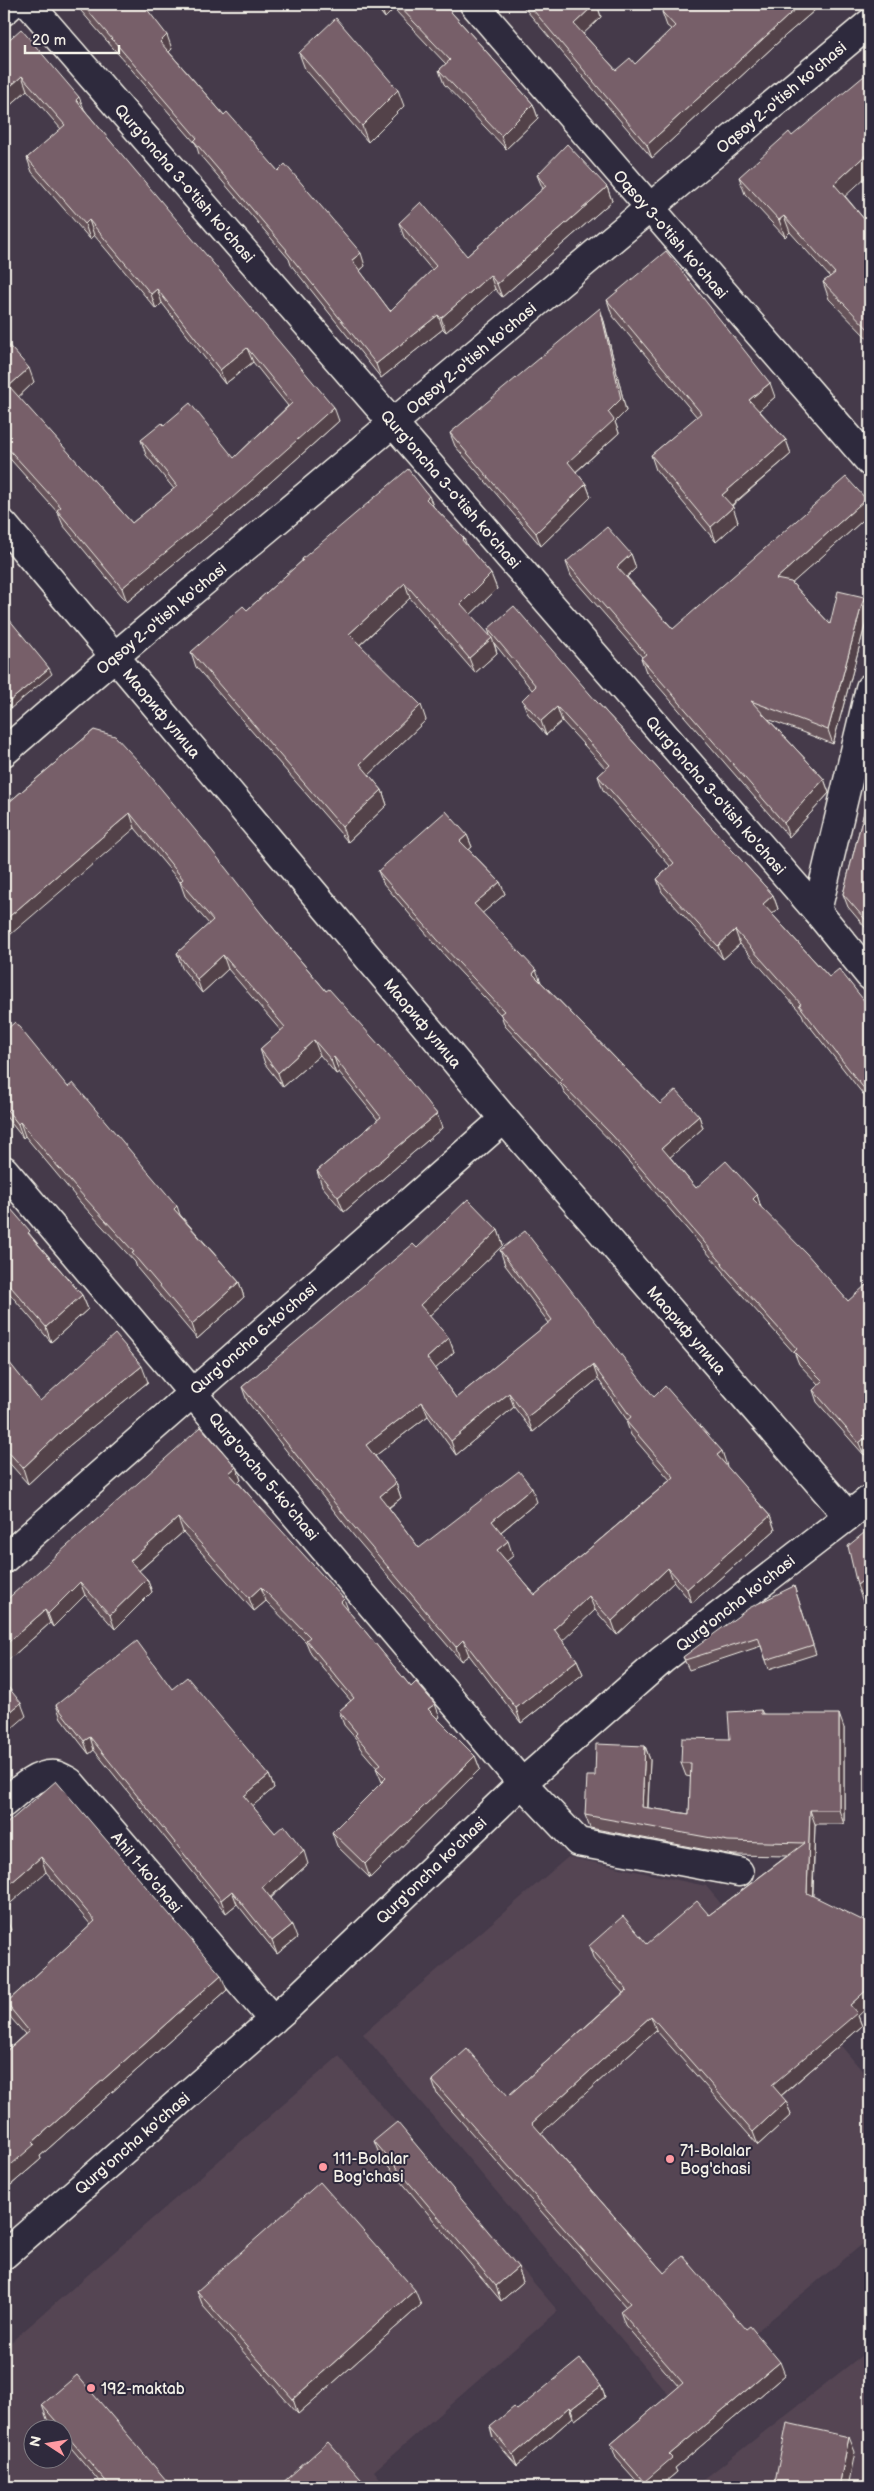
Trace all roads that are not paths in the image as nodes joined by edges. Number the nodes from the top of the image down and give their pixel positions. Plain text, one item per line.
1 (12, 4) edge
2 (29, 4) edge
3 (474, 4) edge
4 (4, 10) edge
5 (870, 22) edge
6 (649, 208) junction
7 (393, 423) junction
8 (870, 462) edge
9 (4, 525) edge
10 (114, 657) junction
11 (870, 688) edge
12 (4, 752) edge
13 (817, 911) junction
14 (870, 976) edge
15 (504, 1119) junction
16 (4, 1170) edge
17 (193, 1391) junction
18 (870, 1499) edge
19 (848, 1516) junction
20 (4, 1559) edge
21 (522, 1783) junction
22 (4, 1803) edge
23 (739, 1872) dead end
24 (273, 2020) junction
25 (4, 2255) edge

1 - 4 street
2 - 7 street, Qurg'oncha 3-o'tish ko'chasi
3 - 6 street, Oqsoy 3-o'tish ko'chasi
5 - 6 street, Oqsoy 2-o'tish ko'chasi
6 - 7 street, Oqsoy 2-o'tish ko'chasi
6 - 8 street, Oqsoy 3-o'tish ko'chasi
7 - 10 street, Oqsoy 2-o'tish ko'chasi
7 - 13 street, Qurg'oncha 3-o'tish ko'chasi
9 - 10 street, Маориф улица
10 - 12 street, Oqsoy 2-o'tish ko'chasi
10 - 15 street, Маориф улица
11 - 13 street
13 - 14 street, Qurg'oncha 3-o'tish ko'chasi
15 - 17 street, Qurg'oncha 6-ko'chasi
15 - 19 street, Маориф улица
16 - 17 street, Qurg'oncha 5-ko'chasi
17 - 20 street, Qurg'oncha 6-ko'chasi
17 - 21 street, Qurg'oncha 5-ko'chasi
18 - 19 street, Qurg'oncha ko'chasi
19 - 21 street, Qurg'oncha ko'chasi
21 - 23 street, Qurg'oncha 5-ko'chasi
21 - 24 street, Qurg'oncha ko'chasi
22 - 24 street, Ahil 1-ko'chasi
24 - 25 street, Qurg'oncha ko'chasi

